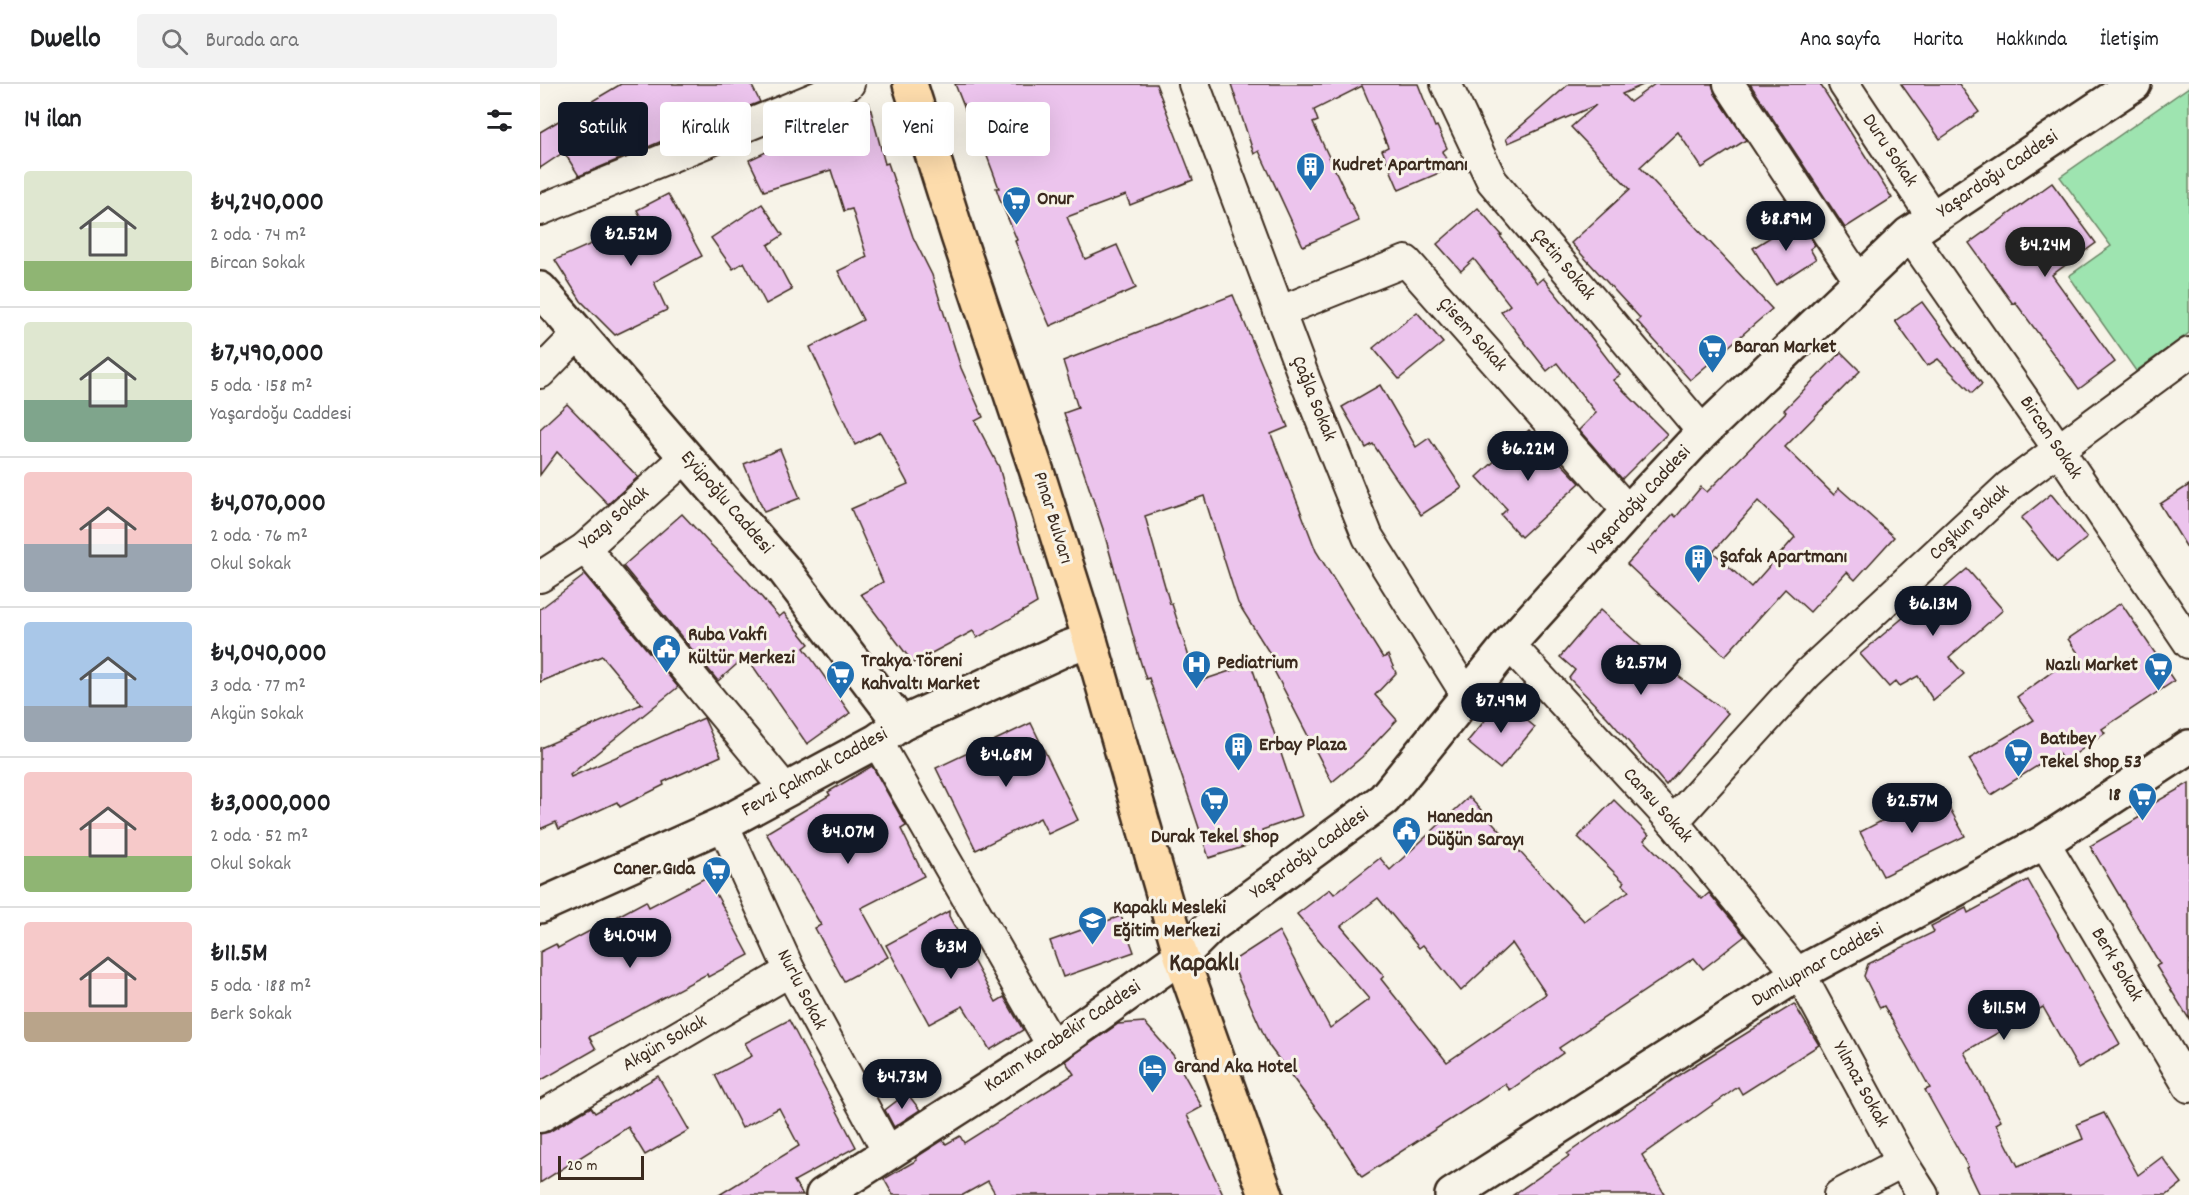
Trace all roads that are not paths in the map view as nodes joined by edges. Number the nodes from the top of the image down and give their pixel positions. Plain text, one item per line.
1 (849, 84) edge
2 (910, 84) edge
3 (1194, 84) edge
4 (1446, 84) edge
5 (1729, 84) edge
6 (1844, 84) edge
7 (2119, 88) edge
8 (540, 210) edge
9 (1921, 226) junction
10 (1860, 282) junction
11 (540, 289) edge
12 (1279, 312) junction
13 (578, 334) junction
14 (2189, 353) edge
15 (540, 373) edge
16 (1703, 432) junction
17 (2059, 450) junction
18 (686, 457) junction
19 (1630, 510) junction
20 (585, 548) junction
21 (540, 576) edge
22 (1090, 640) junction
23 (2189, 643) edge
24 (1509, 644) junction
25 (1467, 697) junction
26 (889, 733) junction
27 (2189, 747) edge
28 (785, 789) junction
29 (1673, 822) junction
30 (723, 824) junction
31 (2044, 842) junction
32 (540, 906) edge
33 (1181, 956) junction
34 (790, 971) junction
35 (1798, 974) junction
36 (1053, 1047) junction
37 (2189, 1087) edge
38 (540, 1117) edge
39 (888, 1152) junction
40 (1902, 1162) junction
41 (823, 1195) edge
42 (1266, 1195) edge
43 (1289, 1195) edge
44 (1452, 1195) edge
45 (1839, 1195) edge
46 (1923, 1195) edge

1 - 8 street
2 - 22 main road, Pınar Bulvarı
3 - 12 street, Çağla Sokak
4 - 16 street, Çetin Sokak
5 - 10 street
6 - 9 street, Duru Sokak
7 - 9 street, Yaşardoğu Caddesi
9 - 10 street, Yaşardoğu Caddesi
9 - 17 street, Bircan Sokak
10 - 16 street, Yaşardoğu Caddesi
11 - 13 street, Eyüpoğlu Caddesi
12 - 19 street, Çisem Sokak
12 - 25 street, Çağla Sokak
13 - 15 street
13 - 18 street, Eyüpoğlu Caddesi
14 - 17 street, Coşkun Sokak
16 - 19 street, Yaşardoğu Caddesi
17 - 23 street, Bircan Sokak
17 - 29 street, Coşkun Sokak
18 - 20 street, Yazgı Sokak
18 - 26 street, Eyüpoğlu Caddesi
19 - 24 street, Yaşardoğu Caddesi
20 - 21 street, Yazgı Sokak
20 - 28 street
22 - 26 street, Fevzi Çakmak Caddesi
22 - 33 main road, Pınar Bulvarı
24 - 25 street, Yaşardoğu Caddesi
24 - 29 street, Cansu Sokak
25 - 33 street, Yaşardoğu Caddesi
26 - 28 street, Fevzi Çakmak Caddesi
26 - 36 street
27 - 31 street, Dumlupınar Caddesi
28 - 30 street, Fevzi Çakmak Caddesi
29 - 35 street, Cansu Sokak
30 - 32 street, Fevzi Çakmak Caddesi
30 - 34 street, Nurlu Sokak
31 - 35 street, Dumlupınar Caddesi
31 - 37 street, Berk Sokak
33 - 36 street, Kazım Karabekir Caddesi
33 - 42 main road
33 - 43 main road
34 - 38 street, Akgün Sokak
34 - 39 street, Nurlu Sokak
35 - 40 street, Yılmaz Sokak
35 - 44 street, Dumlupınar Caddesi
36 - 39 street, Kazım Karabekir Caddesi
39 - 41 street, Kazım Karabekir Caddesi
40 - 45 street
40 - 46 street, Yılmaz Sokak

